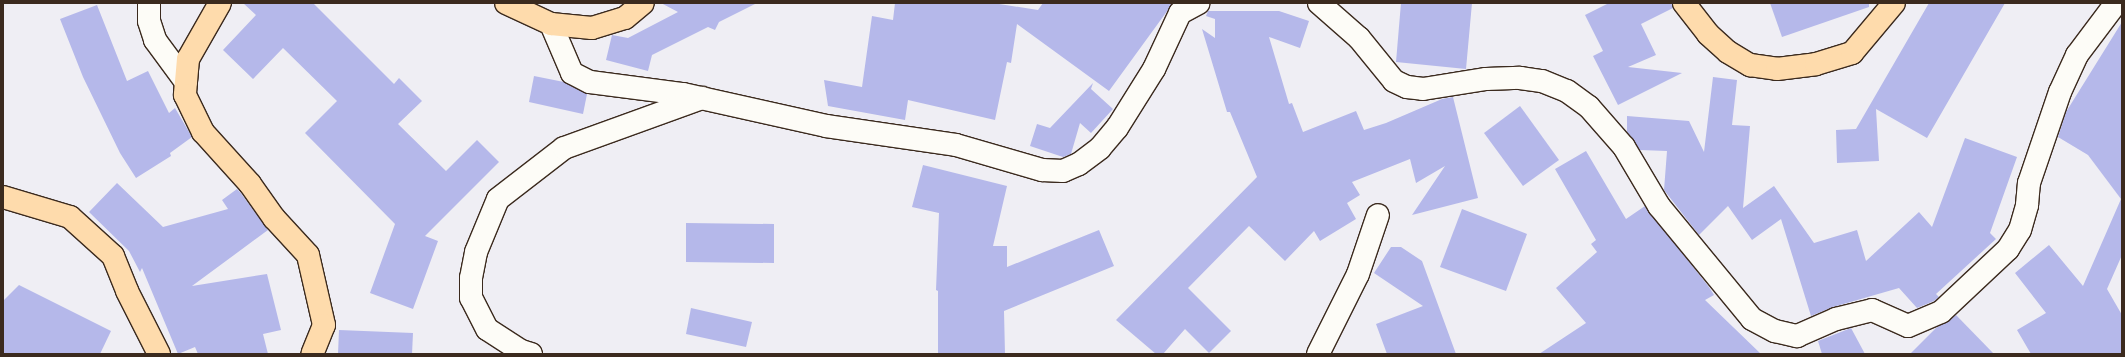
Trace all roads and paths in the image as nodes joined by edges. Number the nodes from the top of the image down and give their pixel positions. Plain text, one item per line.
1 (149, 3) edge
2 (220, 3) edge
3 (506, 3) edge
4 (643, 3) edge
5 (1199, 3) edge
6 (1319, 3) edge
7 (1684, 3) edge
8 (1894, 3) edge
9 (2116, 3) edge
10 (551, 24) junction
11 (186, 82) junction
12 (702, 98) junction
13 (3, 196) edge
14 (1378, 215) dead end
15 (159, 354) edge
16 (312, 354) edge
17 (531, 354) edge
18 (1318, 354) edge

1 - 11 street
2 - 11 main road
3 - 10 main road
4 - 10 main road
5 - 12 street
6 - 9 street
7 - 8 main road
10 - 12 street
11 - 16 main road
12 - 17 street
13 - 15 main road
14 - 18 street

